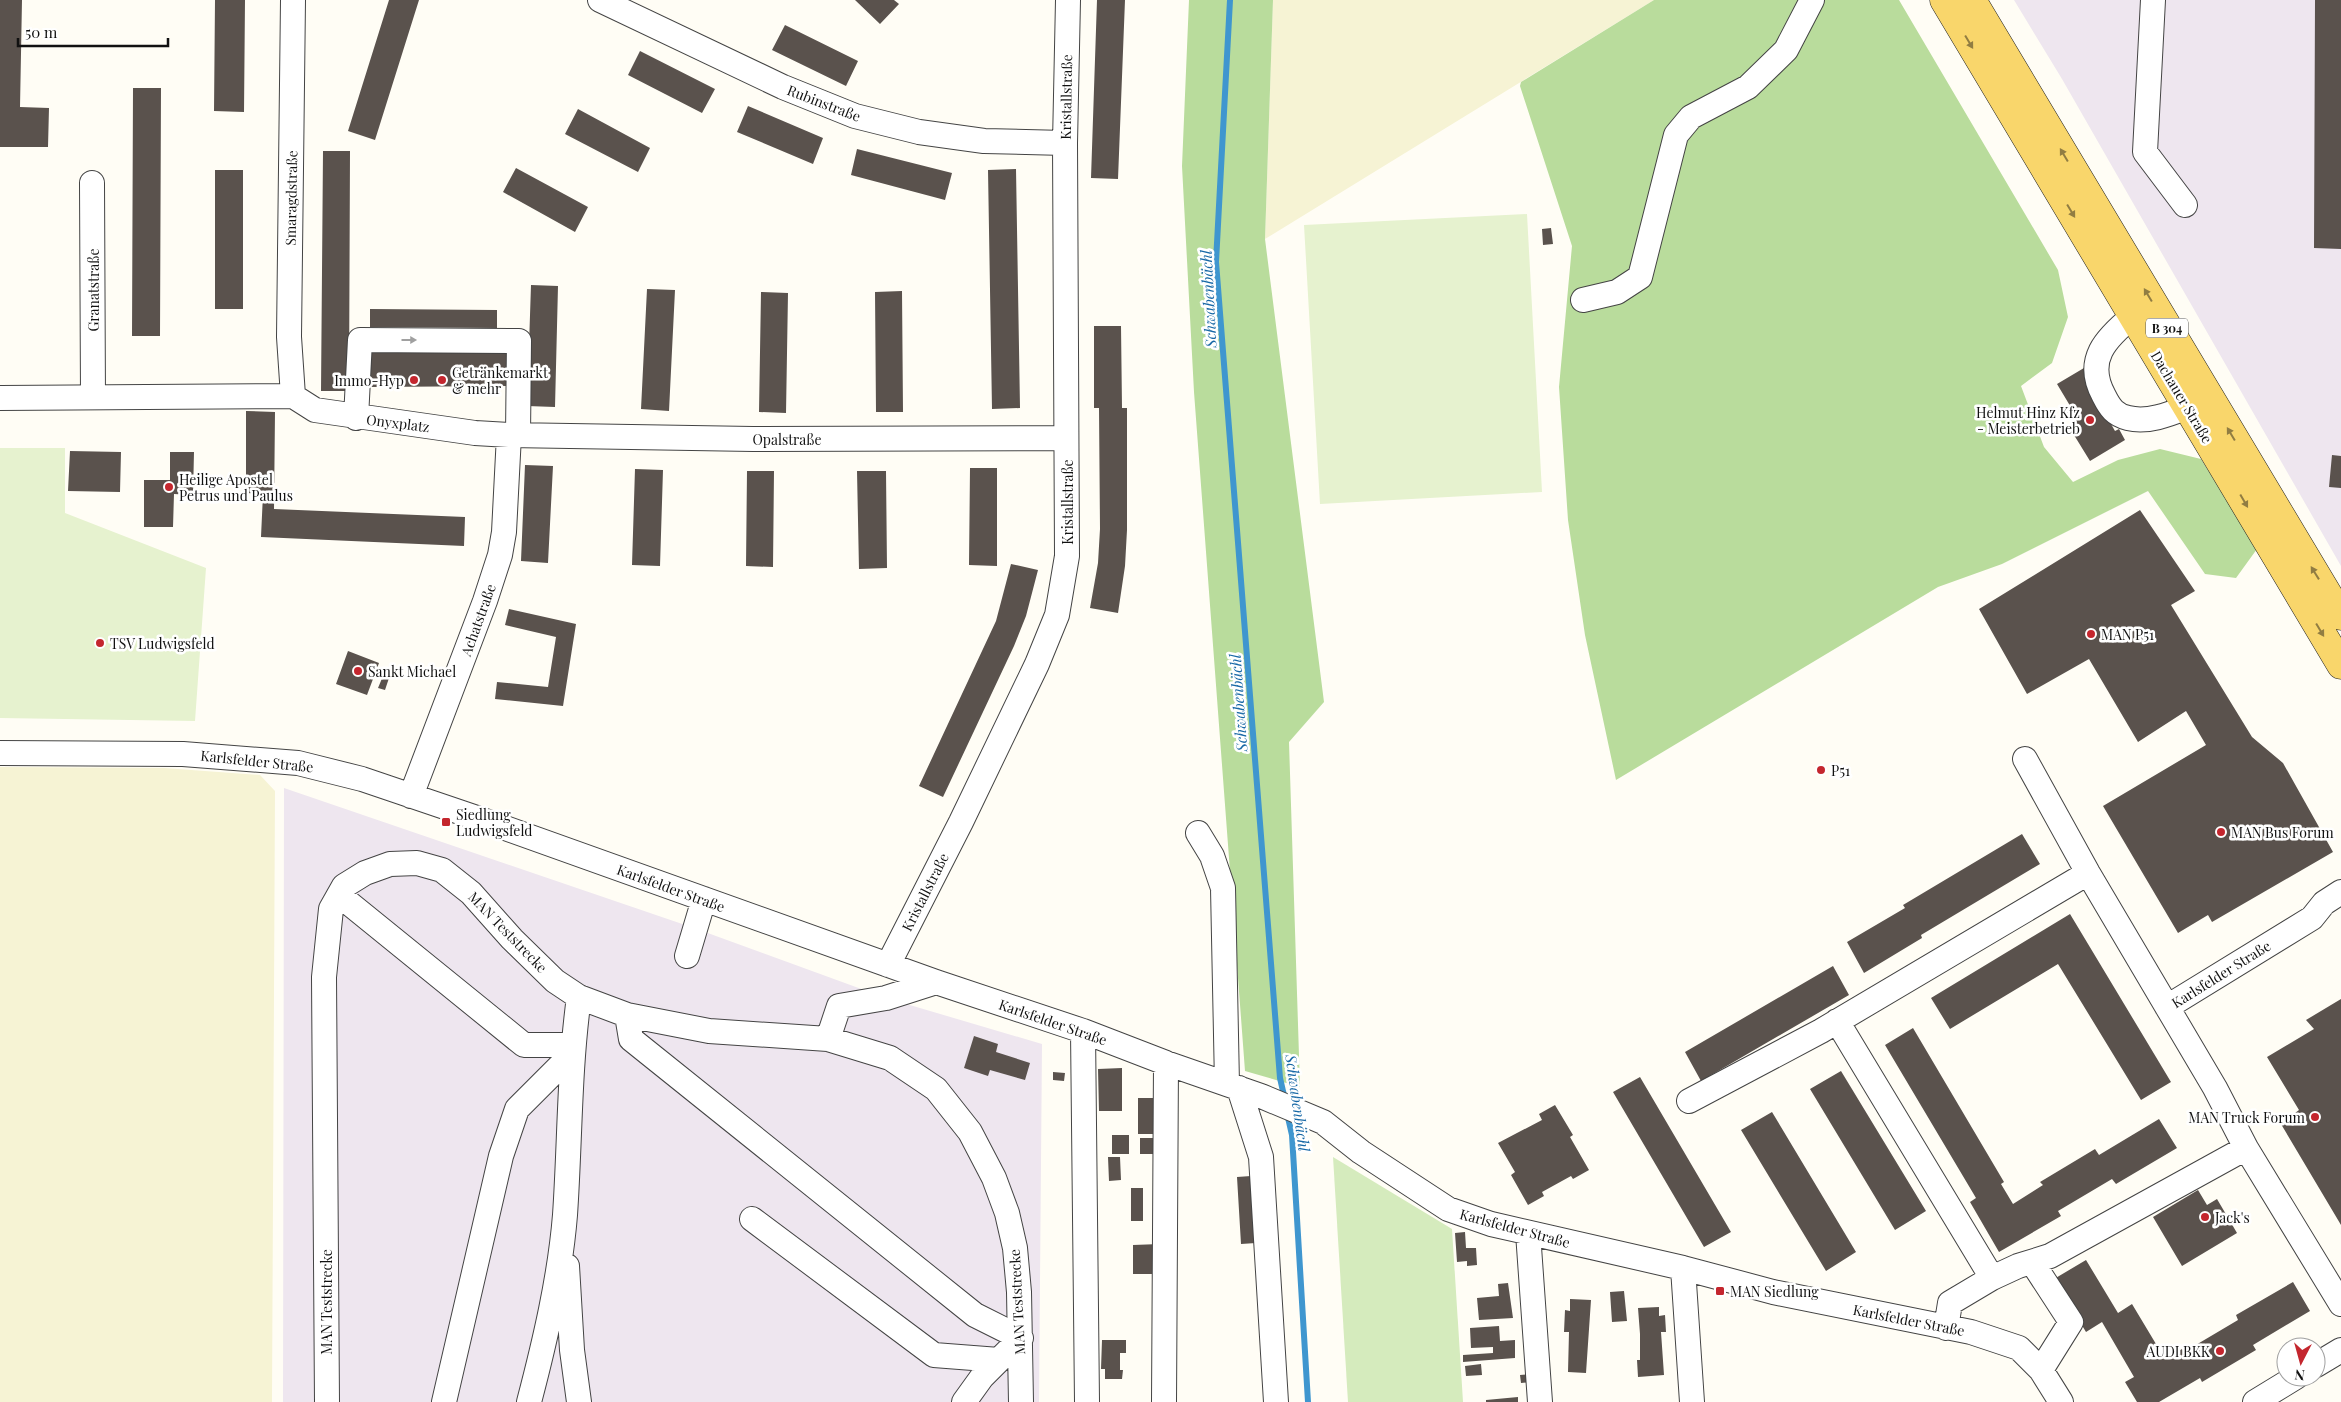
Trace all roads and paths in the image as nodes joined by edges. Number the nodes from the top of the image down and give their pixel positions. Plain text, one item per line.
1 (293, 0) edge
2 (600, 0) edge
3 (1068, 0) edge
4 (1812, 0) edge
5 (1944, 0) edge
6 (1972, 0) edge
7 (2153, 0) edge
8 (1065, 143) junction
9 (92, 182) dead end
10 (2185, 205) dead end
11 (1583, 300) dead end
12 (2133, 316) junction
13 (293, 396) junction
14 (94, 397) junction
15 (0, 398) edge
16 (2188, 407) junction
17 (356, 418) junction
18 (513, 435) junction
19 (1066, 438) junction
20 (2341, 616) edge
21 (2341, 665) edge
22 (0, 753) edge
23 (2025, 759) dead end
24 (412, 796) junction
25 (1198, 833) dead end
26 (2088, 873) junction
27 (2341, 892) edge
28 (339, 895) junction
29 (704, 900) junction
30 (2341, 912) edge
31 (2312, 918) junction
32 (687, 956) dead end
33 (888, 965) junction
34 (936, 982) junction
35 (579, 997) junction
36 (2167, 1007) junction
37 (627, 1015) junction
38 (1837, 1021) junction
39 (1083, 1031) junction
40 (828, 1039) junction
41 (572, 1049) junction
42 (1166, 1064) junction
43 (1233, 1086) junction
44 (1689, 1101) dead end
45 (2246, 1148) junction
46 (564, 1216) junction
47 (752, 1219) dead end
48 (1528, 1233) junction
49 (2032, 1262) junction
50 (1683, 1268) junction
51 (1992, 1278) junction
52 (2341, 1304) edge
53 (1946, 1328) junction
54 (1021, 1338) junction
55 (2341, 1350) edge
56 (2326, 1359) edge
57 (999, 1360) junction
58 (2041, 1370) junction
59 (2280, 1387) edge
60 (327, 1402) edge
61 (444, 1402) edge
62 (529, 1402) edge
63 (579, 1402) edge
64 (964, 1402) edge
65 (1021, 1402) edge
66 (1087, 1402) edge
67 (1164, 1402) edge
68 (1276, 1402) edge
69 (1540, 1402) edge
70 (1692, 1402) edge
71 (2060, 1402) edge
72 (2255, 1402) edge

1 - 13 street, Smaragdstraße
2 - 8 street, Rubinstraße
3 - 8 street, Kristallstraße
4 - 11 street
5 -> 12 main road, Dachauer Straße / B 304
20 -> 6 main road, Dachauer Straße / B 304
7 - 10 street
8 - 19 street, Kristallstraße
9 - 14 street, Granatstraße
12 - 16 main road, Dachauer Straße / B 304
12 - 16 street
13 - 14 street
13 - 17 street, Onyxplatz
14 - 15 street
16 -> 21 main road, Dachauer Straße / B 304
17 - 18 street, Onyxplatz
17 -> 18 street, Achatstraße
18 - 19 street, Opalstraße
18 - 24 street, Achatstraße
19 - 33 street, Kristallstraße
22 - 24 street, Karlsfelder Straße
23 - 26 street
24 - 29 street, Karlsfelder Straße
25 - 43 street
26 - 36 street
26 - 38 street
27 - 31 street, Karlsfelder Straße
28 - 35 street, MAN Teststrecke
28 - 41 street
28 - 60 street, MAN Teststrecke
29 - 32 street
29 - 33 street, Karlsfelder Straße
30 - 31 street, Karlsfelder Straße
31 - 36 street, Karlsfelder Straße
33 - 34 street, Karlsfelder Straße
34 - 39 street, Karlsfelder Straße
34 - 40 street
35 - 37 street, MAN Teststrecke
35 - 41 street
36 - 45 street, Karlsfelder Straße
37 - 40 street, MAN Teststrecke
37 - 54 street
38 - 44 street
38 - 51 street
39 - 42 street, Karlsfelder Straße
39 - 66 street
40 - 54 street, MAN Teststrecke
41 - 46 street
41 - 61 street
42 - 43 street, Karlsfelder Straße
42 - 67 street
43 - 48 street, Karlsfelder Straße
43 - 68 street
45 - 49 street
45 - 52 street, Karlsfelder Straße
46 - 62 street
46 - 63 street
47 - 57 street
48 - 50 street, Karlsfelder Straße
48 - 69 street
49 - 51 street
49 - 58 street
50 - 53 street, Karlsfelder Straße
50 - 70 street
51 - 53 street
53 - 58 street, Karlsfelder Straße
54 - 57 street
54 - 65 street, MAN Teststrecke
55 - 56 street
57 - 64 street
58 - 71 street, Karlsfelder Straße
59 - 72 street

